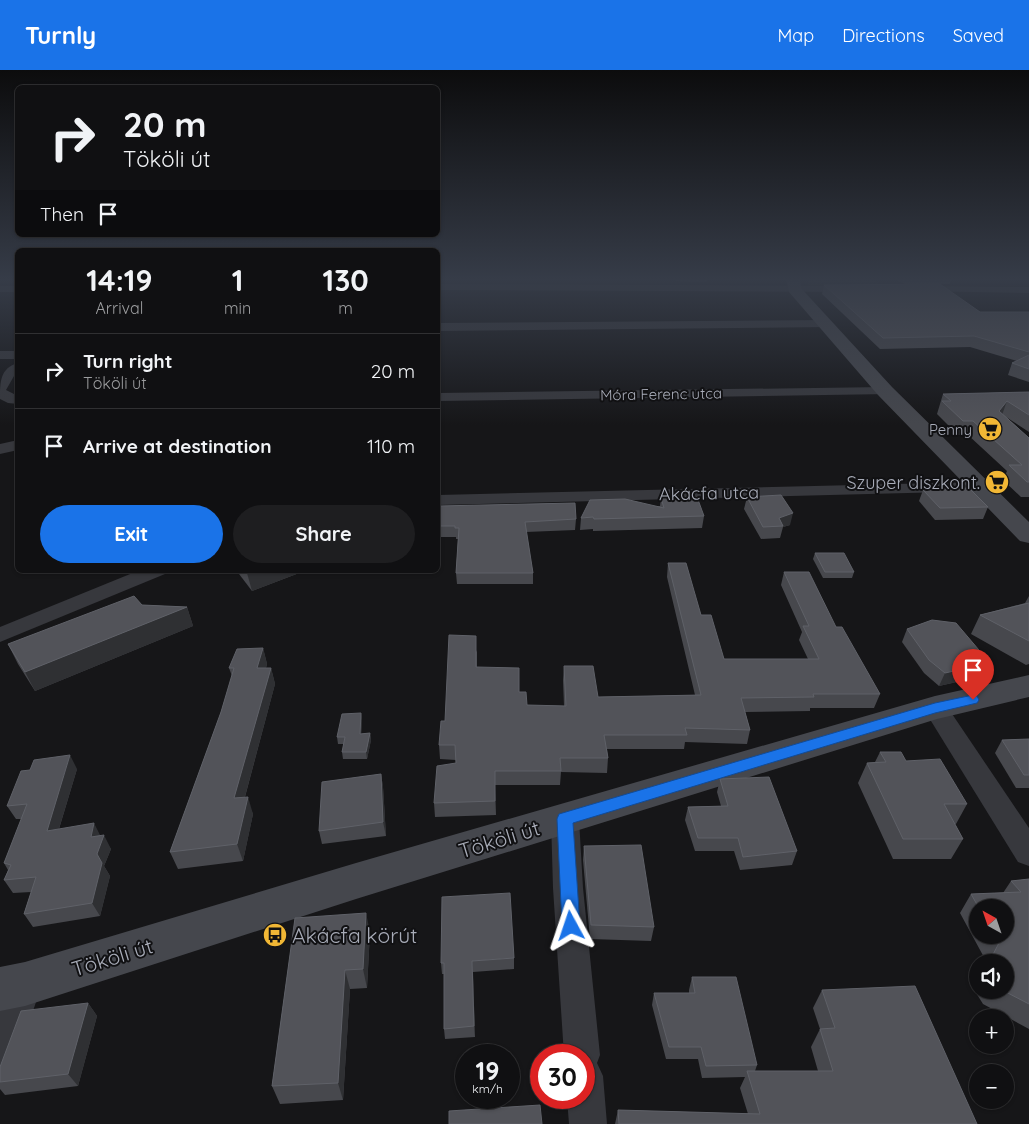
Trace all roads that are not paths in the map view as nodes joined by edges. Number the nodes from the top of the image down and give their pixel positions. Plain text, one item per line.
1 (829, 327) edge
2 (0, 355) edge
3 (15, 355) edge
4 (15, 369) edge
5 (0, 389) edge
6 (885, 391) junction
7 (0, 393) edge
8 (440, 397) edge
9 (15, 400) edge
10 (15, 446) edge
11 (0, 449) edge
12 (980, 487) junction
13 (440, 500) edge
14 (1029, 536) edge
15 (142, 573) edge
16 (0, 635) edge
17 (1029, 686) edge
18 (935, 708) junction
19 (565, 819) junction
20 (1029, 854) edge
21 (13, 986) edge
22 (581, 1044) edge
23 (0, 1058) edge
24 (587, 1109) edge
25 (588, 1124) edge

1 - 6 street
2 - 3 street
4 - 5 street
6 - 8 street, Móra Ferenc utca
6 - 12 street
7 - 9 street
10 - 11 street
12 - 13 street, Akácfa utca
12 - 14 street
15 - 16 street
17 - 18 street, Tököli út
18 - 19 street, Tököli út
18 - 20 street
19 - 21 street, Tököli út
19 - 22 street
21 - 23 street
24 - 25 street

